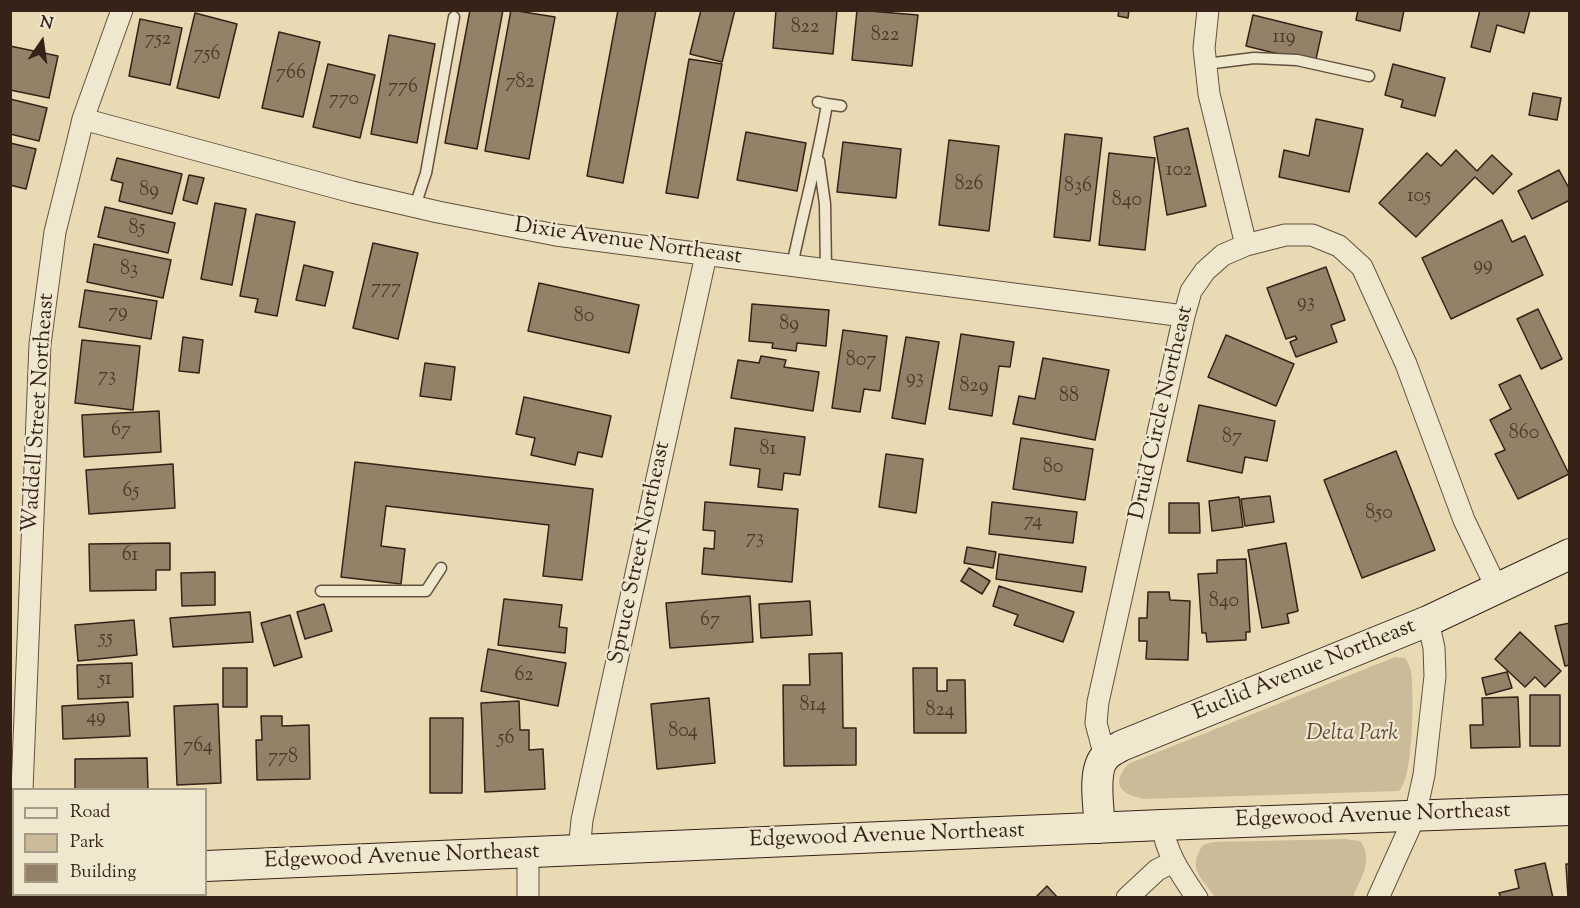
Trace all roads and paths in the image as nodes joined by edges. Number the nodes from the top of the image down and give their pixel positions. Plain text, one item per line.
1 (122, 10) edge
2 (1208, 10) edge
3 (454, 17) dead end
4 (1206, 64) junction
5 (1369, 76) dead end
6 (841, 106) dead end
7 (83, 119) junction
8 (819, 155) junction
9 (415, 206) junction
10 (1246, 245) junction
11 (706, 255) junction
12 (792, 266) junction
13 (826, 270) junction
14 (1184, 316) junction
15 (1569, 554) edge
16 (441, 568) dead end
17 (1497, 589) junction
18 (321, 591) dead end
19 (1428, 621) junction
20 (1105, 757) junction
21 (22, 788) edge
22 (1569, 810) edge
23 (1415, 816) junction
24 (1162, 825) junction
25 (1100, 828) junction
26 (579, 851) junction
27 (528, 853) junction
28 (1173, 862) junction
29 (207, 866) edge
30 (528, 897) edge
31 (1127, 897) edge
32 (1197, 897) edge
33 (1378, 897) edge

1 - 7 street, Waddell Street Northeast
2 - 4 street
3 - 9 lane
4 - 5 lane
4 - 10 street
6 - 8 lane
7 - 9 street, Dixie Avenue Northeast
7 - 21 street, Waddell Street Northeast
8 - 12 lane
8 - 13 lane
9 - 11 street, Dixie Avenue Northeast
10 - 14 street, Druid Circle Northeast
10 - 17 street, Druid Circle Northeast
11 - 12 street, Dixie Avenue Northeast
11 - 26 street, Spruce Street Northeast
12 - 13 street, Dixie Avenue Northeast
13 - 14 street, Dixie Avenue Northeast
14 - 20 street, Druid Circle Northeast
15 - 17 main road, Euclid Avenue Northeast
16 - 18 lane
17 - 19 main road, Euclid Avenue Northeast
19 - 20 main road, Euclid Avenue Northeast
19 - 23 street
20 - 25 main road
22 - 23 main road, Edgewood Avenue Northeast
23 - 24 main road, Edgewood Avenue Northeast
23 - 33 street
24 - 25 main road, Edgewood Avenue Northeast
24 - 28 street
25 - 26 main road, Edgewood Avenue Northeast
26 - 27 main road, Edgewood Avenue Northeast
27 - 29 main road, Edgewood Avenue Northeast
27 - 30 street
28 - 31 street
28 - 32 street

